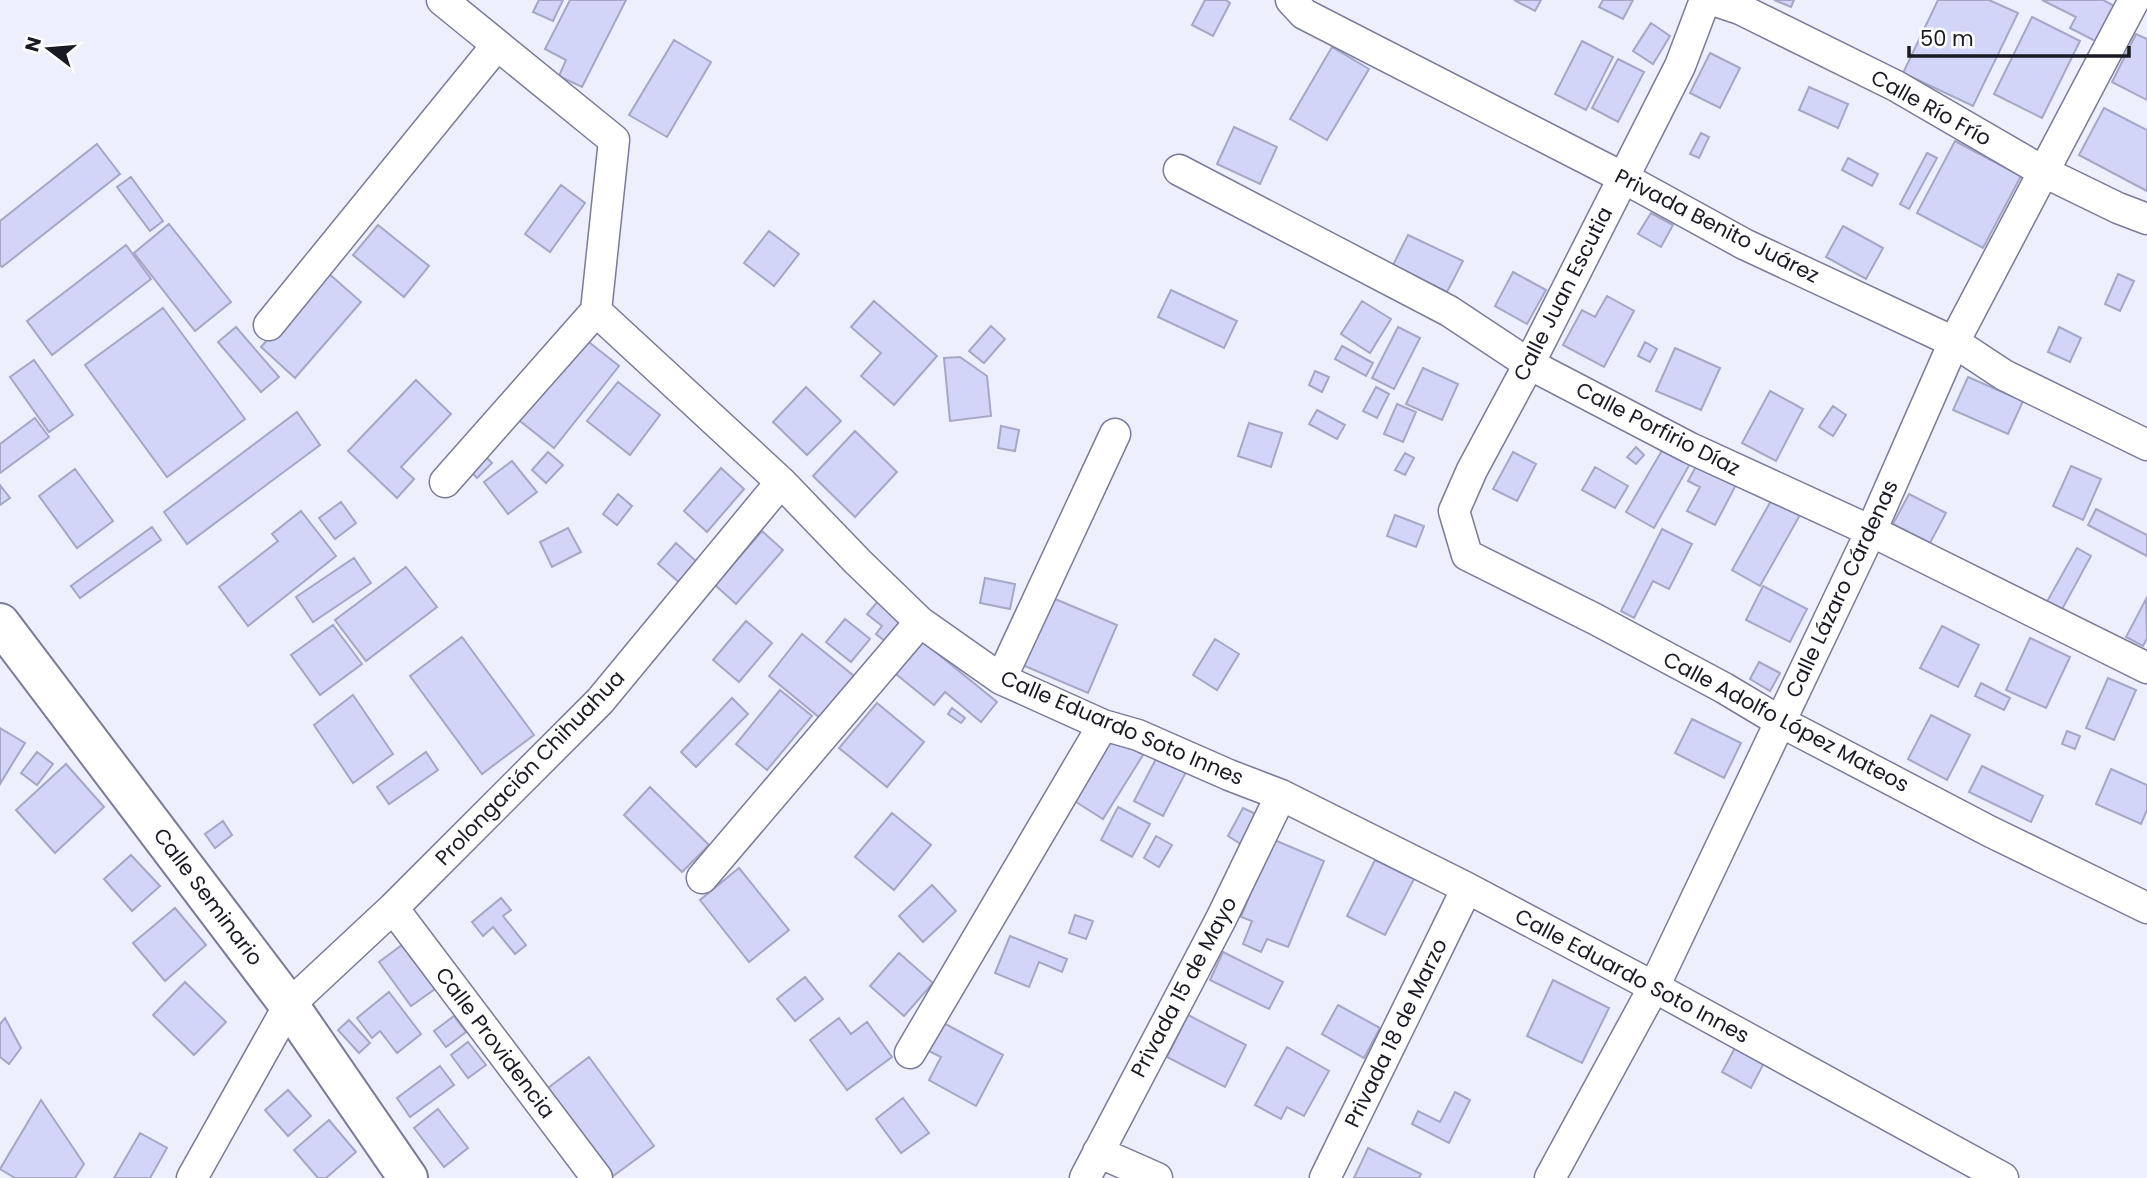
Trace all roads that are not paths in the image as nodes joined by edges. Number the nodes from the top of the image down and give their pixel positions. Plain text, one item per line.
1 (442, 0) edge
2 (1291, 0) edge
3 (1705, 0) edge
4 (1713, 0) edge
5 (2134, 0) edge
6 (498, 45) junction
7 (1179, 170) dead end
8 (2043, 172) junction
9 (1622, 177) junction
10 (2147, 219) edge
11 (596, 311) junction
12 (269, 325) dead end
13 (1954, 342) junction
14 (1529, 364) junction
15 (1115, 434) dead end
16 (2147, 445) edge
17 (445, 482) dead end
18 (781, 482) junction
19 (1454, 511) joint
20 (1871, 531) junction
21 (920, 621) junction
22 (0, 623) edge
23 (2147, 668) edge
24 (1001, 679) junction
25 (1779, 720) junction
26 (1103, 725) junction
27 (1281, 795) junction
28 (702, 878) dead end
29 (1467, 888) junction
30 (393, 908) junction
31 (2147, 908) edge
32 (1654, 987) junction
33 (289, 1004) junction
34 (910, 1053) dead end
35 (1091, 1165) edge
36 (192, 1178) edge
37 (408, 1178) edge
38 (597, 1178) edge
39 (1157, 1178) edge
40 (1325, 1178) edge
41 (1550, 1178) edge
42 (2003, 1178) edge

1 - 6 street
2 - 9 street, Privada Benito Juárez
3 - 9 street, Calle Juan Escutia
4 - 8 street, Calle Río Frío
5 - 8 street, Calle Lázaro Cárdenas
6 - 11 street
6 - 12 street
7 - 14 street, Calle Porfirio Díaz
8 - 10 street, Calle Río Frío
8 - 13 street, Calle Lázaro Cárdenas
9 - 13 street, Privada Benito Juárez
9 - 14 street, Calle Juan Escutia
11 - 17 street
11 - 18 street, Calle Eduardo Soto Innes
13 - 16 street, Privada Benito Juárez
13 - 20 street, Calle Lázaro Cárdenas
14 - 19 street, Calle Juan Escutia
14 - 20 street, Calle Porfirio Díaz
15 - 24 street
18 - 21 street, Calle Eduardo Soto Innes
18 - 30 street, Prolongación Chihuahua
19 - 25 street, Calle Adolfo López Mateos
20 - 23 street, Calle Porfirio Díaz
20 - 25 street, Calle Lázaro Cárdenas
21 - 24 street, Calle Eduardo Soto Innes
21 - 28 street
22 - 33 street, Calle Seminario
24 - 26 street, Calle Eduardo Soto Innes
25 - 31 street, Calle Adolfo López Mateos
25 - 32 street, Calle Lázaro Cárdenas
26 - 27 street, Calle Eduardo Soto Innes
26 - 34 street
27 - 29 street, Calle Eduardo Soto Innes
27 - 35 street, Privada 15 de Mayo
29 - 32 street, Calle Eduardo Soto Innes
29 - 40 street, Privada 18 de Marzo
30 - 33 street, Prolongación Chihuahua
30 - 38 street, Calle Providencia
32 - 41 street, Calle Lázaro Cárdenas
32 - 42 street, Calle Eduardo Soto Innes
33 - 36 street, Prolongación Chihuahua
33 - 37 street, Calle Seminario
35 - 39 street

